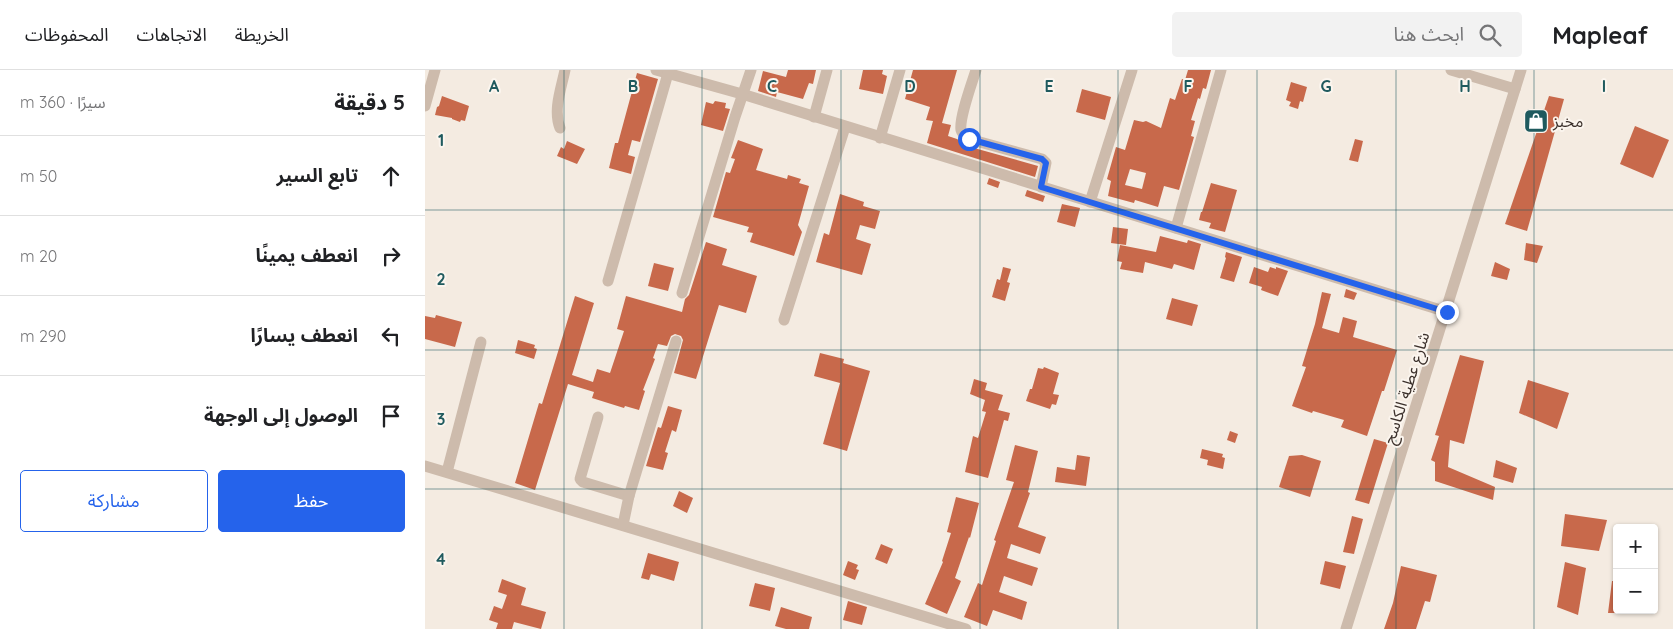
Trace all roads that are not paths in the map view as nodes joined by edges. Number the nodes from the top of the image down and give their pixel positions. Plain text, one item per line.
1 (435, 70) edge
2 (565, 70) edge
3 (656, 70) edge
4 (751, 70) edge
5 (827, 70) edge
6 (900, 70) edge
7 (976, 70) edge
8 (1132, 70) edge
9 (1221, 70) edge
10 (1451, 70) edge
11 (1521, 70) edge
12 (669, 72) edge
13 (1515, 89) junction
14 (742, 94) junction
15 (425, 104) edge
16 (814, 118) junction
17 (845, 127) junction
18 (559, 128) dead end
19 (880, 138) junction
20 (1041, 187) junction
21 (1090, 202) junction
22 (1176, 228) junction
23 (608, 282) dead end
24 (682, 292) dead end
25 (1447, 312) junction
26 (784, 320) dead end
27 (676, 341) dead end
28 (481, 342) dead end
29 (598, 417) dead end
30 (425, 466) edge
31 (447, 472) junction
32 (629, 496) junction
33 (623, 525) junction
34 (966, 629) edge
35 (1347, 629) edge

1 - 15 street
2 - 18 street
3 - 12 street
4 - 14 street
5 - 16 street
6 - 19 street
7 - 20 street
8 - 21 street
9 - 22 street
10 - 13 street
11 - 13 street, شارع عطية الكاسح
12 - 14 street
12 - 23 street
13 - 25 street, شارع عطية الكاسح
14 - 16 street
14 - 24 street
16 - 17 street
17 - 19 street
17 - 26 street
19 - 20 street
20 - 21 street
21 - 22 street
22 - 25 street
25 - 35 street, شارع عطية الكاسح
27 - 32 street
28 - 31 street
29 - 32 street
30 - 31 street
31 - 33 street
32 - 33 street
33 - 34 street

